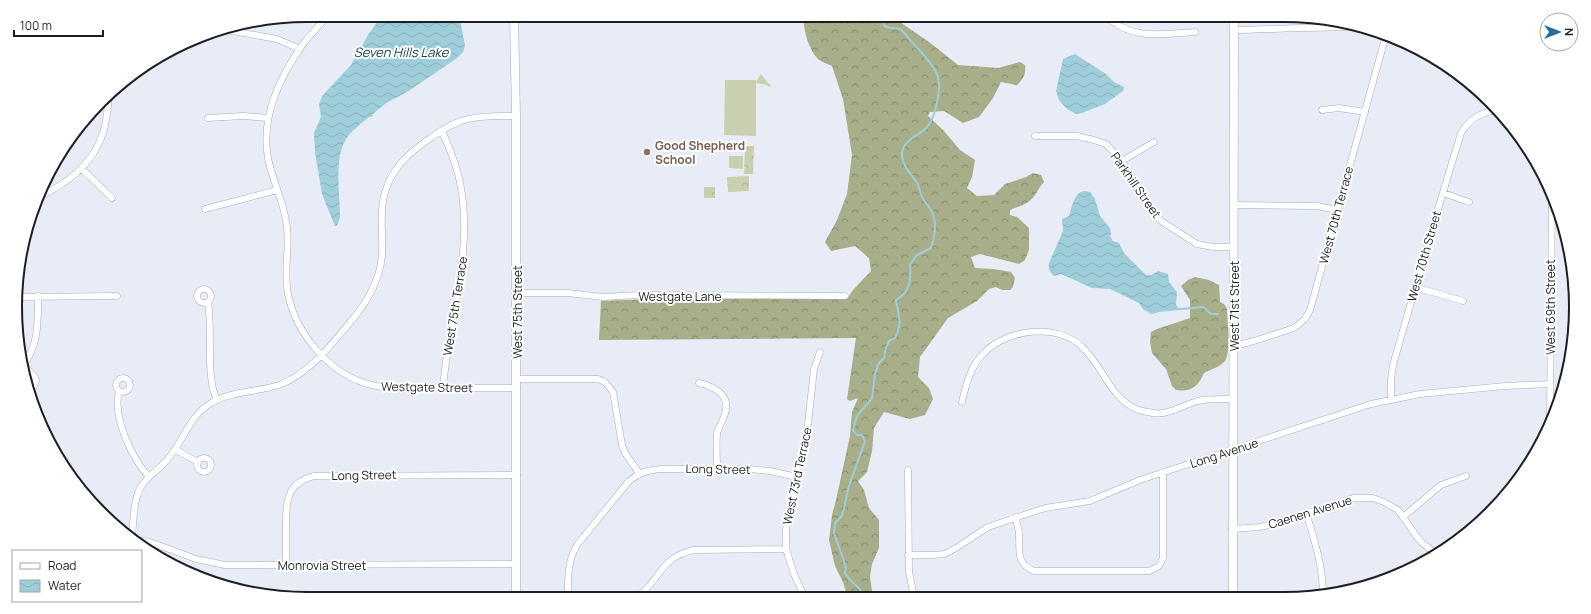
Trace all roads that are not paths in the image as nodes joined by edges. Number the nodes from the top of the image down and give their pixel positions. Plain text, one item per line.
1 (322, 22) edge
2 (515, 22) edge
3 (516, 22) edge
4 (1113, 22) edge
5 (1234, 22) edge
6 (515, 25) junction
7 (1340, 27) edge
8 (1234, 30) junction
9 (235, 31) edge
10 (1195, 32) dead end
11 (1384, 40) edge
12 (300, 49) junction
13 (108, 103) edge
14 (1322, 110) dead end
15 (1491, 111) edge
16 (1365, 112) junction
17 (516, 116) junction
18 (208, 118) dead end
19 (268, 118) junction
20 (442, 130) junction
21 (1035, 136) dead end
22 (1154, 142) dead end
23 (1122, 161) junction
24 (82, 169) junction
25 (277, 190) junction
26 (46, 193) edge
27 (1443, 193) junction
28 (112, 198) dead end
29 (1469, 202) dead end
30 (1234, 205) junction
31 (205, 209) dead end
32 (1337, 210) junction
33 (1552, 210) edge
34 (1234, 247) junction
35 (1415, 287) junction
36 (516, 293) junction
37 (23, 296) edge
38 (38, 296) junction
39 (117, 296) dead end
40 (845, 296) dead end
41 (1463, 301) dead end
42 (208, 302) dead end
43 (1234, 346) junction
44 (820, 352) dead end
45 (321, 354) junction
46 (27, 360) edge
47 (30, 373) edge
48 (517, 379) junction
49 (699, 383) dead end
50 (1550, 384) junction
51 (33, 386) edge
52 (443, 388) junction
53 (517, 388) junction
54 (119, 391) dead end
55 (1233, 399) junction
56 (1391, 399) junction
57 (217, 400) junction
58 (962, 402) dead end
59 (1550, 409) edge
60 (1233, 449) junction
61 (176, 450) junction
62 (198, 462) dead end
63 (717, 469) junction
64 (908, 470) dead end
65 (1163, 472) junction
66 (639, 473) junction
67 (517, 475) junction
68 (1466, 476) dead end
69 (149, 478) junction
70 (797, 478) junction
71 (1306, 513) junction
72 (1015, 517) junction
73 (1404, 517) junction
74 (1232, 529) junction
75 (132, 531) edge
76 (145, 541) edge
77 (786, 549) junction
78 (1432, 550) edge
79 (908, 555) junction
80 (516, 564) junction
81 (286, 565) junction
82 (1323, 590) edge
83 (516, 592) edge
84 (568, 592) edge
85 (643, 592) edge
86 (802, 592) edge
87 (913, 592) edge
88 (1233, 592) edge

1 - 12 street, Westgate Street
2 - 6 main road, West 75th Street
3 - 6 main road, West 75th Street
4 - 10 street
5 - 8 main road, West 71st Street
6 - 17 main road, West 75th Street
7 - 8 street
8 - 30 main road, West 71st Street
9 - 12 street
11 - 16 street, West 70th Terrace
12 - 19 street, Westgate Street
13 - 24 street
14 - 16 street
15 - 27 street, West 70th Street
16 - 32 street, West 70th Terrace
17 - 20 street
17 - 36 main road, West 75th Street
18 - 19 street
19 - 25 street, Westgate Street
20 - 45 street
20 - 52 street, West 75th Terrace
21 - 23 street, Parkhill Street
22 - 23 street
23 - 34 street, Parkhill Street
24 - 26 street
24 - 28 street
25 - 31 street
25 - 45 street, Westgate Street
27 - 29 street
27 - 35 street, West 70th Street
30 - 32 street
30 - 34 main road, West 71st Street
32 - 43 street, West 70th Terrace
33 - 50 street, West 69th Street
34 - 43 main road, West 71st Street
35 - 41 street
35 - 56 street, West 70th Street
36 - 40 street, Westgate Lane
36 - 48 main road, West 75th Street
37 - 38 street
38 - 39 street
38 - 46 street
42 - 57 street
43 - 55 main road, West 71st Street
44 - 70 street, West 73rd Terrace
45 - 52 street, Westgate Street
45 - 57 street
47 - 51 street
48 - 53 main road, West 75th Street
48 - 66 street
49 - 63 street
50 - 56 street, Long Avenue
50 - 59 street, West 69th Street
52 - 53 street, Westgate Street
53 - 67 main road, West 75th Street
54 - 69 street
55 - 58 street
55 - 60 main road, West 71st Street
56 - 60 street, Long Avenue
57 - 61 street
60 - 65 street, Long Avenue
60 - 74 main road, West 71st Street
61 - 62 street
61 - 69 street
63 - 66 street, Long Street
63 - 70 street, Long Street
64 - 79 street
65 - 72 street, Long Avenue
65 - 72 street
66 - 84 street
67 - 80 main road, West 75th Street
67 - 81 street, Long Street
68 - 73 street
69 - 75 street
70 - 77 street, West 73rd Terrace
71 - 73 street, Caenen Avenue
71 - 74 street, Caenen Avenue
71 - 82 street
72 - 79 street, Long Avenue
73 - 78 street, Caenen Avenue
74 - 88 main road, West 71st Street
76 - 81 street, Monrovia Street
77 - 85 street
77 - 86 street, West 73rd Terrace
79 - 87 street
80 - 81 street, Monrovia Street
80 - 83 main road, West 75th Street

